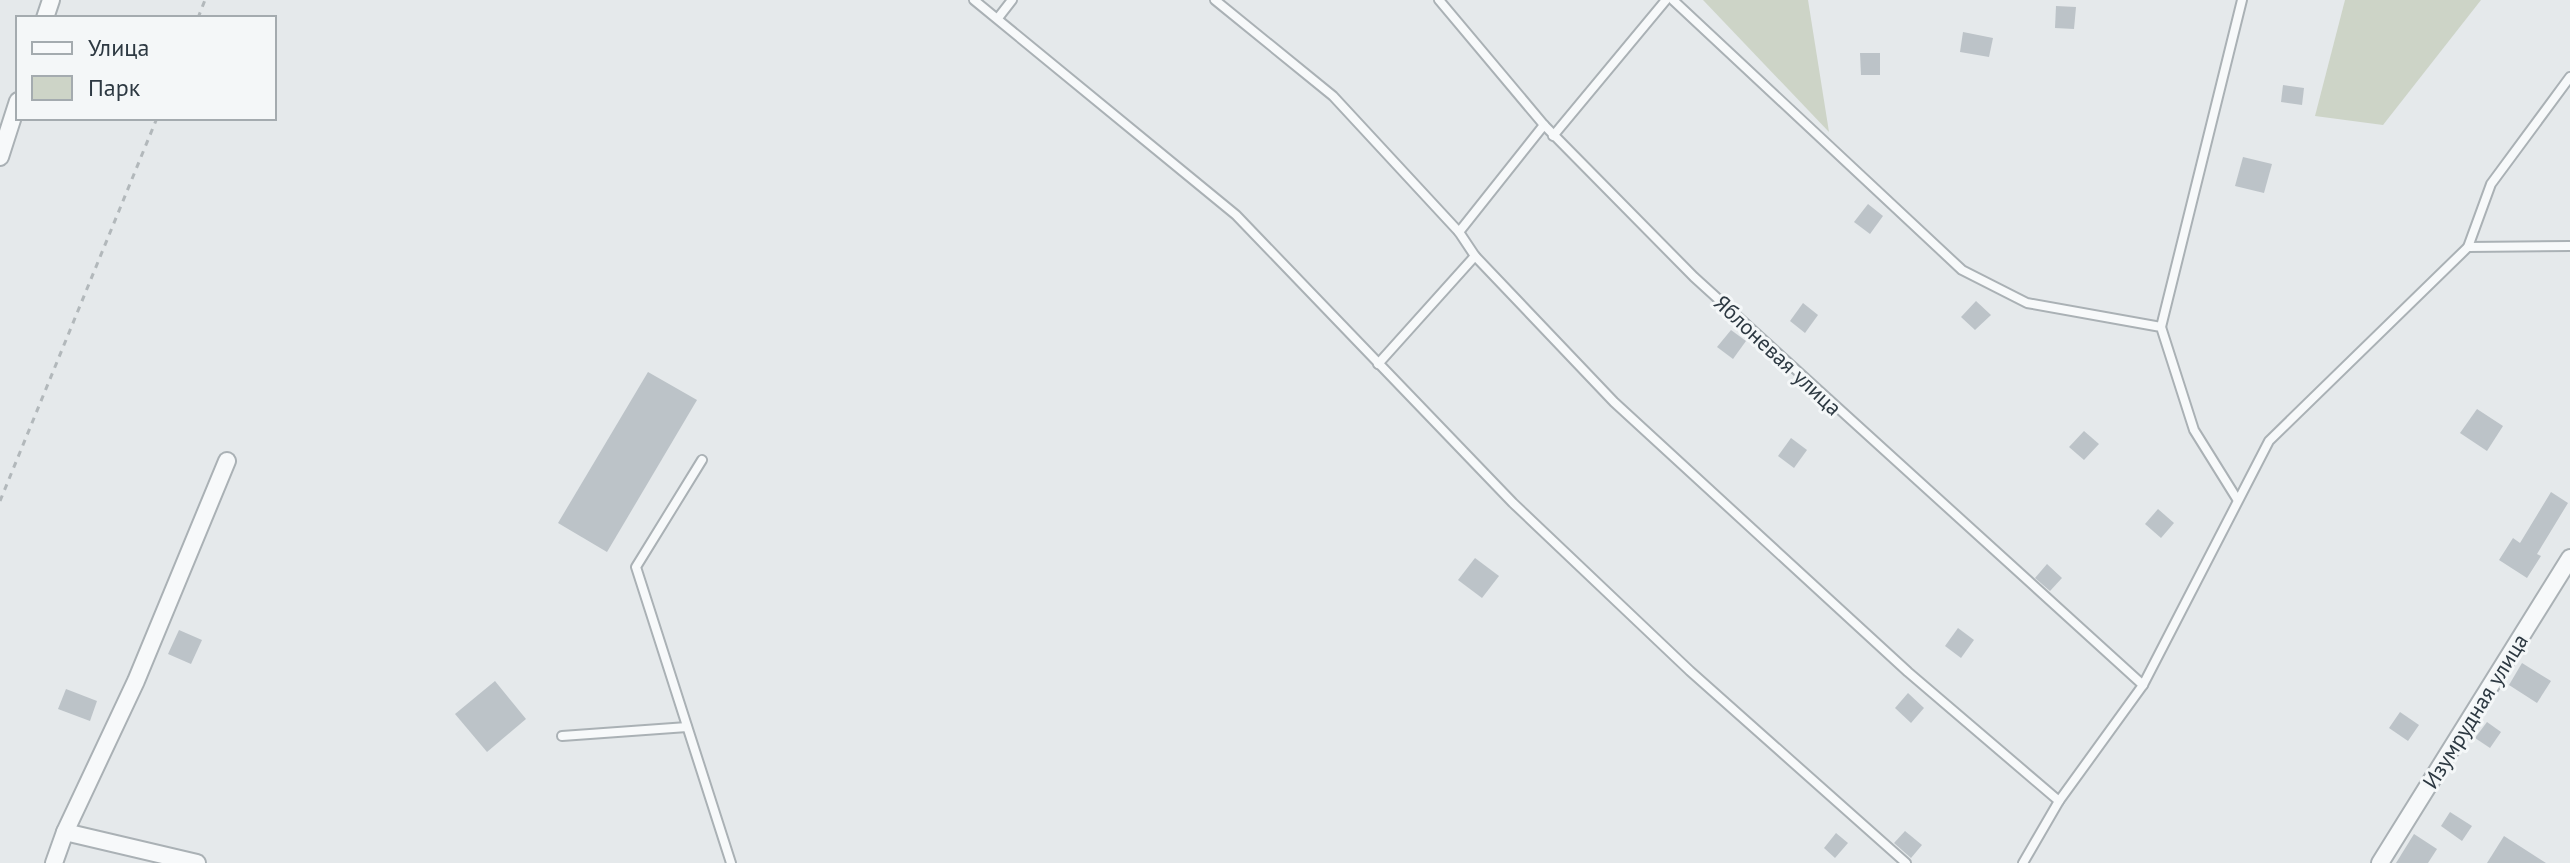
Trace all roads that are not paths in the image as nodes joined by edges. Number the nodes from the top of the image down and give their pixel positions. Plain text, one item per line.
1 (974, 0) edge
2 (1012, 0) edge
3 (1215, 0) edge
4 (1439, 0) edge
5 (1666, 0) edge
6 (1673, 0) edge
7 (2242, 0) edge
8 (998, 18) junction
9 (2570, 77) edge
10 (16, 107) edge
11 (1544, 125) junction
12 (1553, 136) junction
13 (0, 157) edge
14 (1459, 232) junction
15 (2570, 246) edge
16 (2468, 247) junction
17 (1475, 256) junction
18 (2161, 327) junction
19 (1378, 364) junction
20 (702, 460) dead end
21 (227, 461) dead end
22 (2237, 499) junction
23 (2570, 558) edge
24 (2143, 685) junction
25 (687, 727) junction
26 (562, 736) dead end
27 (2059, 801) junction
28 (65, 832) junction
29 (54, 863) edge
30 (195, 863) edge
31 (731, 863) edge
32 (1906, 863) edge
33 (2023, 863) edge
34 (2380, 863) edge

1 - 8 lane
2 - 8 lane
3 - 14 lane
4 - 11 lane, Яблоневая улица
5 - 12 lane
6 - 18 lane
7 - 18 lane
8 - 19 lane
9 - 16 lane
10 - 13 street
11 - 12 lane, Яблоневая улица
11 - 14 lane
12 - 24 lane, Яблоневая улица
14 - 17 lane
15 - 16 lane
16 - 22 lane
17 - 19 lane
17 - 27 lane
18 - 22 lane
19 - 32 lane
20 - 25 lane
21 - 28 street
22 - 24 lane
23 - 34 street, Изумрудная улица
24 - 27 lane
25 - 26 lane
25 - 31 lane
27 - 33 lane
28 - 29 street
28 - 30 street

